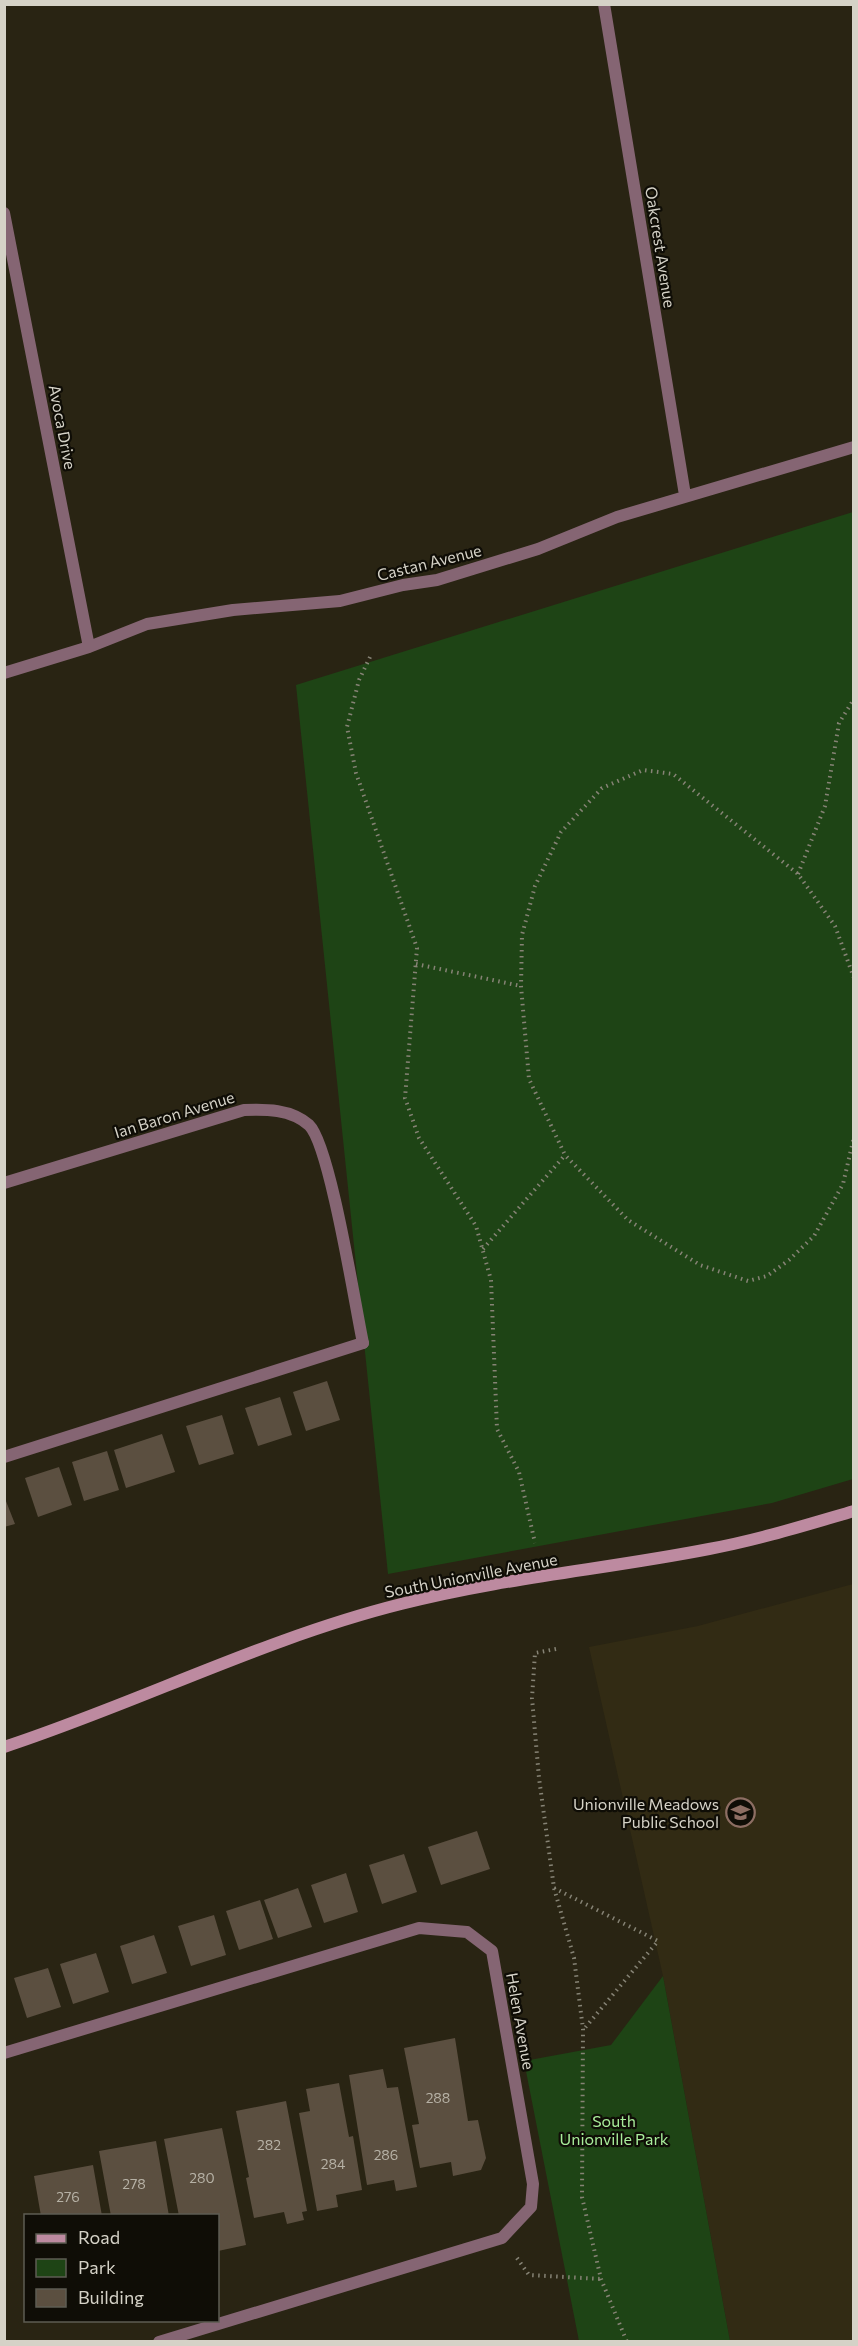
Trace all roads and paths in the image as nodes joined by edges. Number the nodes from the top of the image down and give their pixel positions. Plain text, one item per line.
1 (604, 4) edge
2 (4, 213) edge
3 (854, 447) edge
4 (685, 495) junction
5 (89, 647) junction
6 (370, 657) dead end
7 (4, 673) edge
8 (854, 699) edge
9 (798, 874) junction
10 (416, 964) junction
11 (854, 978) edge
12 (521, 986) junction
13 (854, 1137) edge
14 (566, 1155) junction
15 (4, 1183) edge
16 (483, 1250) junction
17 (4, 1457) edge
18 (854, 1510) edge
19 (535, 1543) dead end
20 (556, 1649) dead end
21 (4, 1747) edge
22 (554, 1888) junction
23 (583, 2029) junction
24 (4, 2053) edge
25 (502, 2238) junction
26 (601, 2279) junction
27 (159, 2342) edge
28 (627, 2342) edge

1 - 4 street, Oakcrest Avenue
2 - 5 street, Avoca Drive
3 - 4 street, Castan Avenue
4 - 5 street, Castan Avenue
5 - 7 street, Castan Avenue
6 - 10 path
8 - 9 path
9 - 11 path
9 - 12 path
10 - 12 path
10 - 16 path
12 - 14 path
13 - 14 path
14 - 16 path
15 - 17 street, Ian Baron Avenue
16 - 19 path
18 - 21 street, South Unionville Avenue
20 - 22 path
22 - 23 path
22 - 23 path
23 - 26 path
24 - 25 street, Helen Avenue
25 - 26 path
25 - 27 street
26 - 28 path

